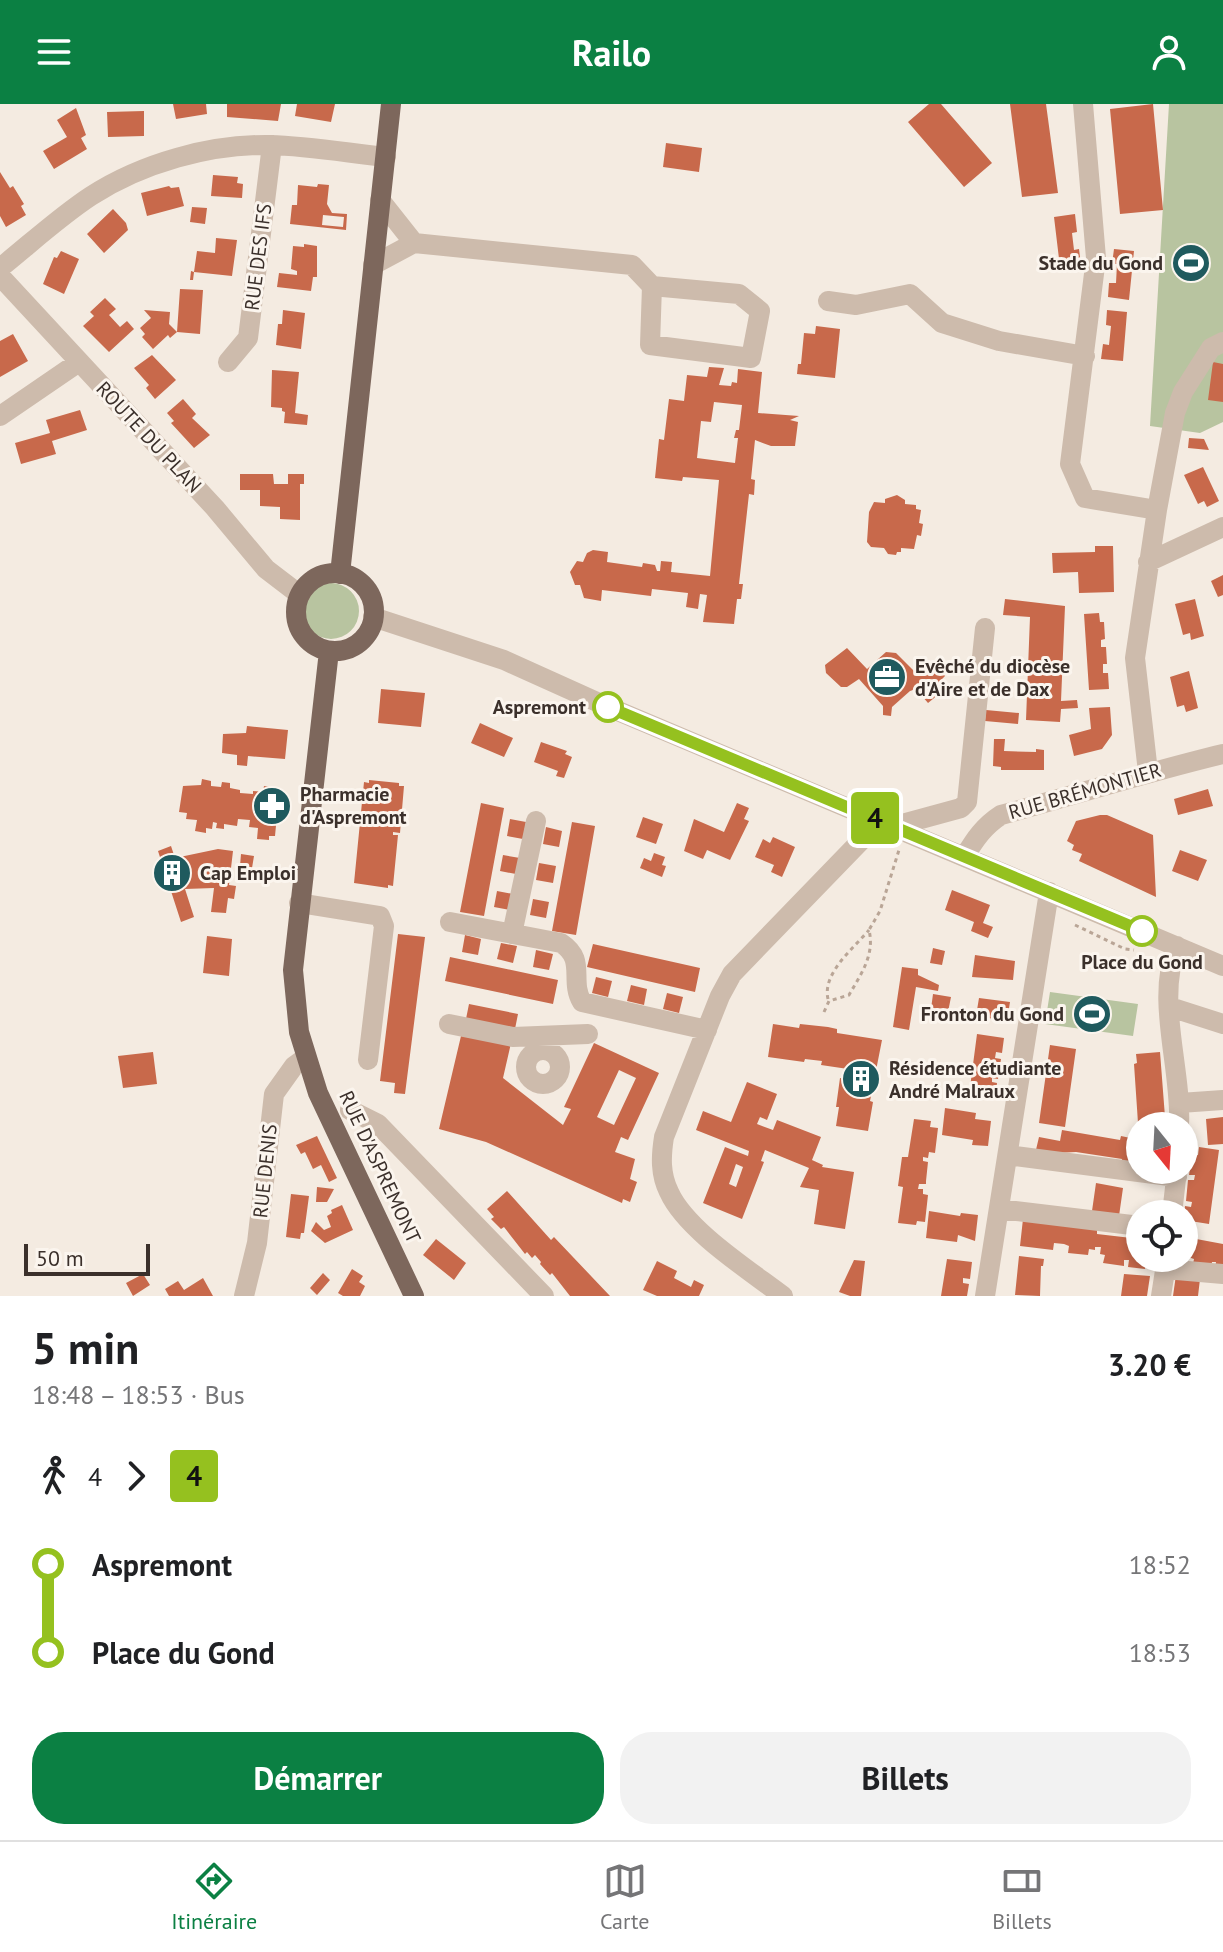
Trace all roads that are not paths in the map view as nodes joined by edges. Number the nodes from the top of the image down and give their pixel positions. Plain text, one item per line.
1 (391, 104) edge
2 (1083, 104) edge
3 (272, 145) junction
4 (386, 157) junction
5 (380, 200) junction
6 (414, 243) junction
7 (373, 265) junction
8 (0, 268) edge
9 (0, 276) edge
10 (652, 286) junction
11 (828, 301) dead end
12 (1223, 342) edge
13 (1085, 356) junction
14 (79, 362) junction
15 (228, 362) dead end
16 (0, 416) edge
17 (1157, 510) junction
18 (1223, 527) edge
19 (1148, 562) junction
20 (340, 574) junction
21 (300, 595) junction
22 (373, 617) junction
23 (985, 628) dead end
24 (329, 651) junction
25 (1223, 754) edge
26 (1148, 772) junction
27 (961, 808) junction
28 (536, 821) dead end
29 (897, 827) junction
30 (978, 834) junction
31 (965, 856) junction
32 (1049, 892) junction
33 (299, 903) junction
34 (450, 922) dead end
35 (512, 934) junction
36 (1177, 946) junction
37 (1223, 966) edge
38 (1170, 1007) junction
39 (449, 1024) dead end
40 (1223, 1024) edge
41 (707, 1030) junction
42 (537, 1044) junction
43 (305, 1058) junction
44 (368, 1060) dead end
45 (560, 1068) junction
46 (1223, 1100) edge
47 (1180, 1103) junction
48 (350, 1110) dead end
49 (1180, 1112) edge
50 (1008, 1155) junction
51 (1126, 1168) edge
52 (999, 1209) junction
53 (1126, 1224) edge
54 (1198, 1270) edge
55 (1165, 1272) edge
56 (1223, 1274) edge
57 (244, 1296) edge
58 (414, 1296) edge
59 (544, 1296) edge
60 (783, 1296) edge
61 (985, 1296) edge
62 (1161, 1296) edge

1 - 4 main road
2 - 13 street
3 - 4 street
3 - 8 street
3 - 15 street, RUE DES IFS
4 - 5 main road
5 - 6 street
5 - 7 main road
6 - 7 street
6 - 10 street
7 - 20 main road
9 - 14 street, ROUTE DU PLAN
10 - 10 street
11 - 13 street
12 - 17 street
13 - 17 street
14 - 16 street
14 - 21 street, ROUTE DU PLAN
17 - 19 street
18 - 19 street
19 - 26 street
20 - 21 main road
20 - 22 main road
21 - 24 main road
22 - 24 main road
22 - 29 street
23 - 27 street
24 - 33 main road, RUE D'ASPREMONT
25 - 26 street, RUE BRÉMONTIER
26 - 30 street, RUE BRÉMONTIER
27 - 29 street
27 - 30 street
28 - 35 street
29 - 31 street
29 - 41 street
30 - 31 street, RUE BRÉMONTIER
31 - 32 street
32 - 36 street
32 - 50 street
33 - 43 main road, RUE D'ASPREMONT
33 - 44 street
34 - 35 street
35 - 41 street
36 - 37 street
36 - 38 street
38 - 40 street
38 - 47 street
39 - 42 street
41 - 60 street
42 - 45 street
42 - 45 street
42 - 45 street
43 - 57 street, RUE DENIS
43 - 58 main road, RUE D'ASPREMONT
46 - 47 street
47 - 49 street
48 - 59 street
50 - 51 street
50 - 52 street
52 - 53 street
52 - 61 street
54 - 56 street
55 - 62 street

